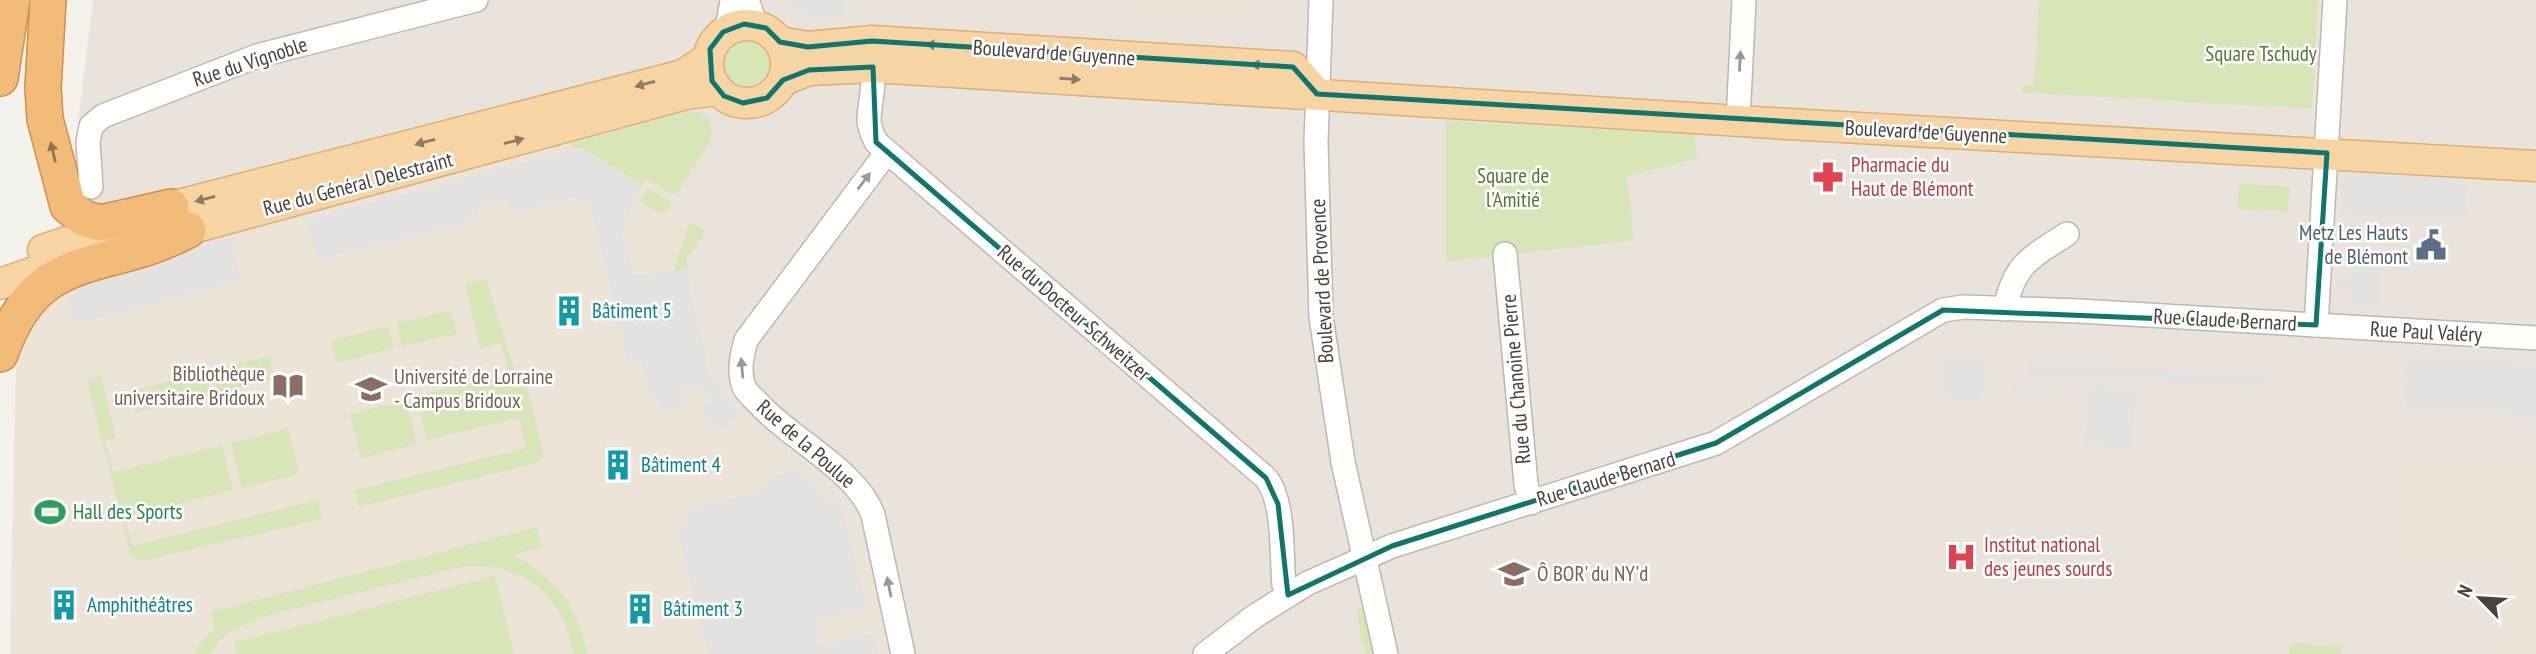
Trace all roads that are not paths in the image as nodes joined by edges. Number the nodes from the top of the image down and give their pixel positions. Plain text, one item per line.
1 (12, 0) edge
2 (48, 0) edge
3 (476, 0) edge
4 (732, 0) edge
5 (1321, 0) edge
6 (1744, 0) edge
7 (2335, 0) edge
8 (752, 12) edge
9 (723, 32) junction
10 (780, 42) junction
11 (851, 42) junction
12 (708, 59) junction
13 (1037, 64) junction
14 (873, 67) junction
15 (0, 78) edge
16 (783, 80) junction
17 (718, 90) junction
18 (1317, 94) junction
19 (1738, 121) junction
20 (887, 152) junction
21 (2326, 153) junction
22 (2536, 166) edge
23 (79, 197) junction
24 (180, 219) junction
25 (2067, 234) dead end
26 (66, 251) junction
27 (1504, 254) dead end
28 (0, 264) edge
29 (0, 284) edge
30 (0, 300) edge
31 (2005, 309) junction
32 (2316, 325) junction
33 (2536, 338) edge
34 (0, 354) edge
35 (1531, 503) junction
36 (1364, 558) junction
37 (1288, 595) junction
38 (903, 654) edge
39 (1205, 654) edge
40 (1386, 654) edge

1 - 15 highway
23 -> 2 highway
3 - 23 street, Rue du Vignoble
4 - 9 street
5 - 18 street, Boulevard de Provence
19 -> 6 street
7 - 21 street, Rue Claude Bernard
8 - 9 main road
8 - 10 main road
9 - 12 main road
10 - 11 main road, Boulevard de Guyenne
10 - 16 main road
13 -> 11 main road, Boulevard de Guyenne
11 - 14 street
12 - 17 main road
12 -> 24 main road, Rue du Général Delestraint
13 - 14 main road, Boulevard de Guyenne
13 - 18 main road, Boulevard de Guyenne
14 - 16 main road, Boulevard de Guyenne
14 - 20 street, Rue du Docteur Schweitzer
16 - 17 main road
24 -> 17 main road, Rue du Général Delestraint
18 - 19 main road, Boulevard de Guyenne
18 - 36 street, Boulevard de Provence
19 - 21 main road, Boulevard de Guyenne
20 - 37 street, Rue du Docteur Schweitzer
38 -> 20 street, Rue de la Poulue
21 - 22 main road, Boulevard de Guyenne
21 - 32 street, Rue Claude Bernard
23 - 24 highway
23 - 26 highway
24 - 26 main road, Rue du Général Delestraint
24 - 34 highway
25 - 31 street
26 - 28 main road, Rue du Général Delestraint
26 - 29 main road, Rue du Général Delestraint
27 - 35 street, Rue du Chanoine Pierre
30 - 34 highway
31 - 32 street, Rue Claude Bernard
31 - 35 street, Rue Claude Bernard
32 - 33 street, Rue Paul Valéry
35 - 36 street, Rue Claude Bernard
36 - 37 street, Rue Claude Bernard
36 - 40 street, Boulevard de Provence
37 - 39 street, Rue Claude Bernard

